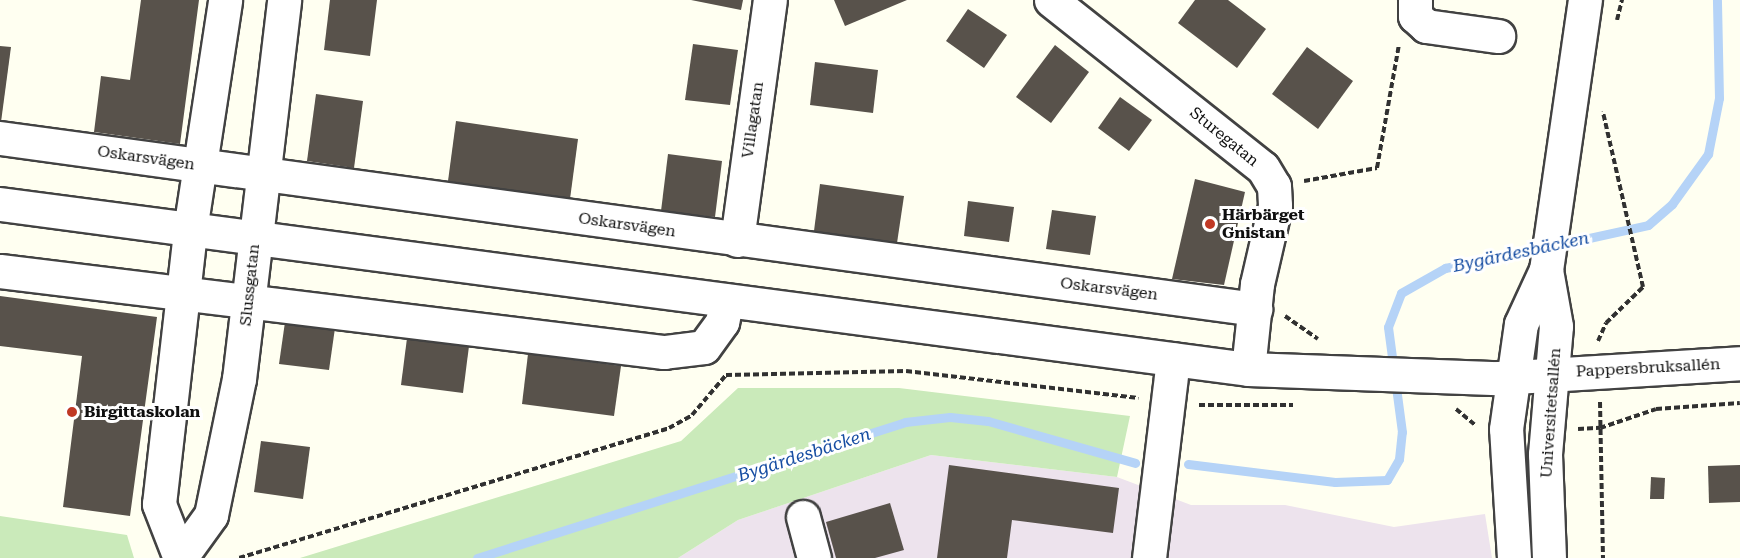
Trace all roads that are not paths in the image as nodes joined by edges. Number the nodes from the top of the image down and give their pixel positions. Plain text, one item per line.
1 (225, 0) edge
2 (284, 0) edge
3 (770, 0) edge
4 (1052, 0) edge
5 (1415, 0) edge
6 (1585, 0) edge
7 (1498, 36) dead end
8 (0, 138) edge
9 (203, 166) junction
10 (261, 174) junction
11 (0, 204) edge
12 (190, 230) junction
13 (255, 239) junction
14 (736, 240) junction
15 (1546, 270) junction
16 (0, 271) edge
17 (184, 297) junction
18 (250, 301) junction
19 (727, 301) junction
20 (1255, 309) junction
21 (1173, 359) junction
22 (1740, 363) edge
23 (1248, 369) junction
24 (1556, 374) junction
25 (1512, 376) junction
26 (802, 517) dead end
27 (180, 558) edge
28 (814, 558) edge
29 (1149, 558) edge
30 (1514, 558) edge
31 (1549, 558) edge

1 - 9 street, Slussgatan
2 - 10 street, Slussgatan
3 - 14 street, Villagatan
4 - 20 street, Sturegatan
5 - 7 street
6 - 15 street, Universitetsallén
8 - 9 street, Oskarsvägen
9 - 10 street, Oskarsvägen
9 - 12 street, Slussgatan
10 - 13 street, Slussgatan
10 - 14 street, Oskarsvägen
11 - 12 street
12 - 13 street
12 - 17 street, Slussgatan
13 - 18 street, Slussgatan
13 - 19 street
14 - 20 street, Oskarsvägen
15 - 24 street, Universitetsallén
15 - 25 street, Universitetsallén
16 - 17 street
17 - 18 street
17 - 27 street, Slussgatan
18 - 19 street
18 - 27 street, Slussgatan
19 - 21 street
20 - 23 street
21 - 23 street
21 - 29 street
22 - 24 street, Pappersbruksallén
23 - 25 street
24 - 25 street, Pappersbruksallén
24 - 31 street, Universitetsallén
25 - 30 street, Universitetsallén
26 - 28 street

